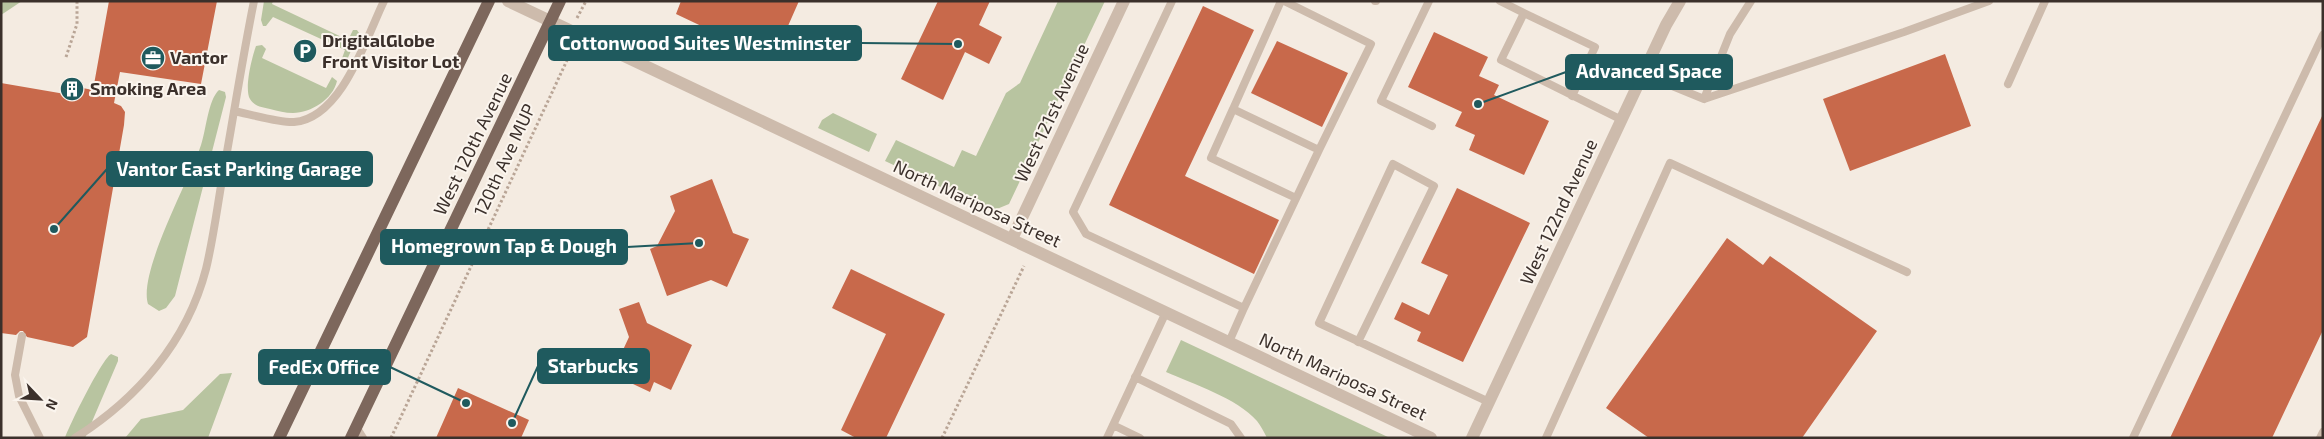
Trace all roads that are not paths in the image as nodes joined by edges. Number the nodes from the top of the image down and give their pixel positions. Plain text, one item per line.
1 (254, 1) edge
2 (384, 1) edge
3 (489, 1) edge
4 (508, 1) edge
5 (560, 1) edge
6 (1124, 1) edge
7 (1172, 1) edge
8 (1283, 1) edge
9 (1429, 1) edge
10 (1500, 1) edge
11 (1680, 1) edge
12 (1751, 1) edge
13 (1989, 1) edge
14 (2045, 1) edge
15 (1524, 13) junction
16 (551, 22) junction
17 (2323, 36) edge
18 (1643, 74) junction
19 (2008, 84) dead end
20 (1572, 96) junction
21 (1704, 99) junction
22 (1233, 109) junction
23 (234, 111) junction
24 (1622, 120) junction
25 (1432, 126) dead end
26 (1319, 150) junction
27 (1296, 198) junction
28 (1012, 239) junction
29 (1907, 272) dead end
30 (1244, 308) junction
31 (1166, 312) junction
32 (22, 336) dead end
33 (1230, 342) junction
34 (1358, 342) junction
35 (1135, 377) junction
36 (1489, 402) junction
37 (1113, 425) junction
38 (2323, 432) edge
39 (357, 434) edge
40 (40, 438) edge
41 (75, 438) edge
42 (279, 438) edge
43 (1107, 438) edge
44 (1140, 438) edge
45 (1241, 438) edge
46 (1431, 438) edge
47 (1472, 438) edge
48 (1546, 438) edge
49 (2133, 438) edge
50 (2320, 438) edge

1 - 23 lane
2 - 23 lane
3 - 42 main road
4 - 16 street, North Mariposa Street
5 - 16 main road, West 120th Avenue
6 - 28 street, West 121st Avenue
7 - 30 lane
8 - 22 lane
8 - 26 lane
9 - 25 lane
10 - 15 lane
11 - 18 street, West 122nd Avenue
12 - 21 lane
13 - 21 lane
14 - 19 lane
15 - 20 lane
15 - 20 lane
16 - 28 street, North Mariposa Street
16 - 39 main road, West 120th Avenue
17 - 49 lane
18 - 21 lane
18 - 24 street, West 122nd Avenue
20 - 24 lane
22 - 26 lane
22 - 27 lane
23 - 41 lane
24 - 36 street, West 122nd Avenue
26 - 27 lane
27 - 30 lane
28 - 31 street, North Mariposa Street
29 - 48 lane
30 - 33 lane
31 - 33 street, North Mariposa Street
31 - 35 lane
32 - 40 lane
33 - 46 street, North Mariposa Street
34 - 34 lane
34 - 36 lane
35 - 37 lane
35 - 45 lane
36 - 47 street, West 122nd Avenue
37 - 43 lane
37 - 44 lane
38 - 50 lane

